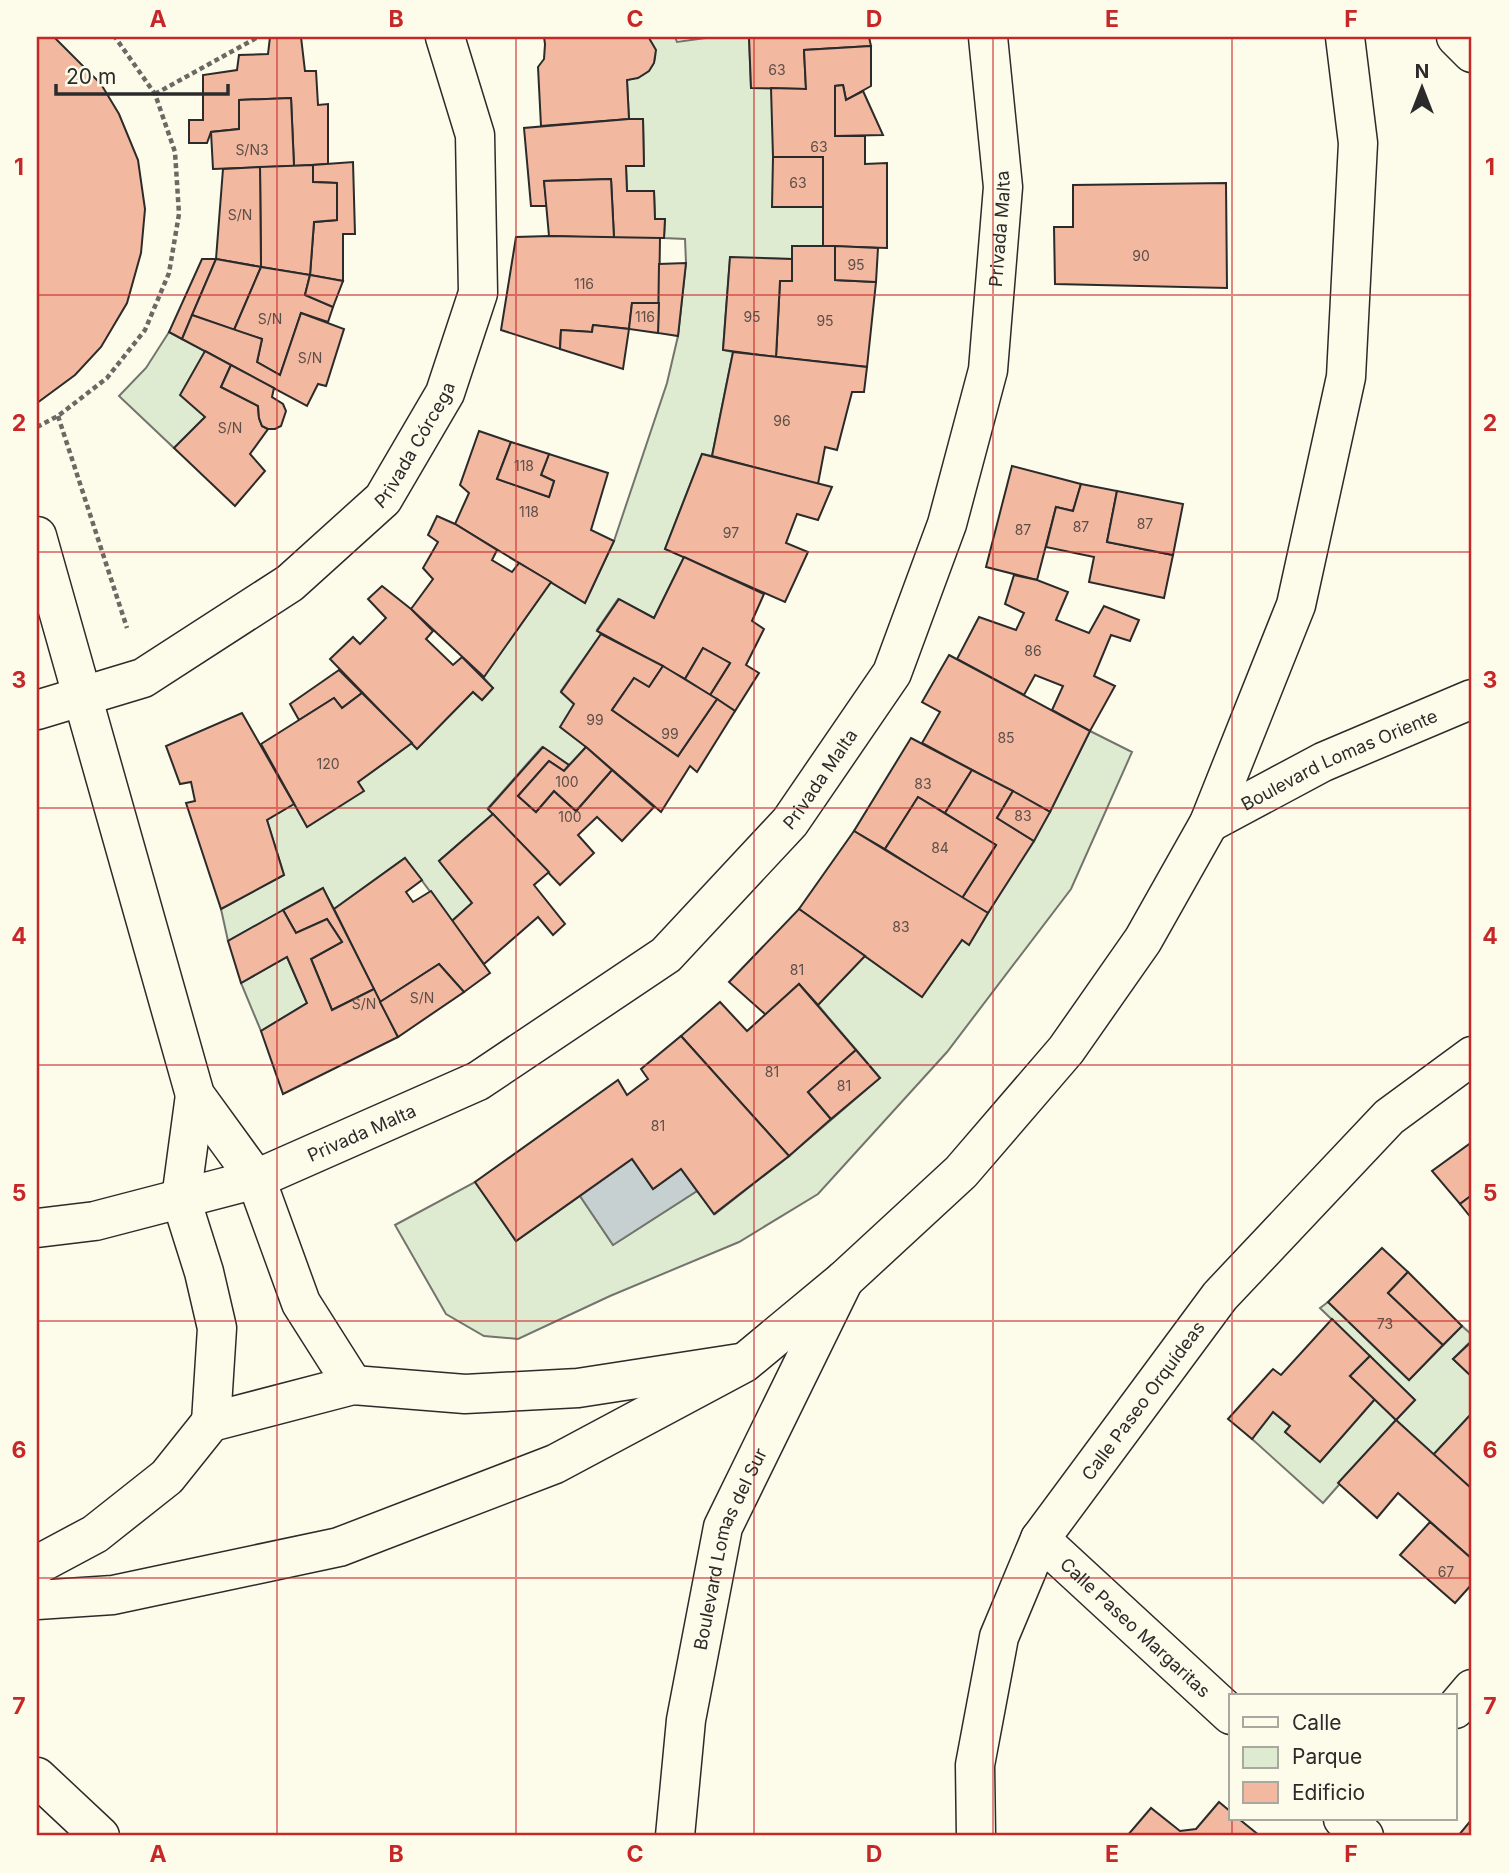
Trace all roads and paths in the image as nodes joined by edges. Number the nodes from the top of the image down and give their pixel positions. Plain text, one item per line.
1 (115, 37) edge
2 (258, 37) edge
3 (445, 37) edge
4 (988, 37) edge
5 (1345, 37) edge
6 (1456, 37) edge
7 (1472, 53) edge
8 (155, 94) junction
9 (58, 416) junction
10 (37, 427) edge
11 (37, 536) edge
12 (143, 678) junction
13 (83, 697) junction
14 (1472, 698) edge
15 (37, 710) edge
16 (1209, 823) junction
17 (1472, 1056) edge
18 (195, 1095) junction
19 (256, 1179) junction
20 (181, 1199) junction
21 (37, 1228) edge
22 (844, 1280) junction
23 (744, 1363) junction
24 (353, 1385) junction
25 (211, 1422) junction
26 (1040, 1539) junction
27 (37, 1565) edge
28 (37, 1600) edge
29 (1472, 1689) edge
30 (1456, 1708) edge
31 (1229, 1713) edge
32 (37, 1777) edge
33 (100, 1836) edge
34 (675, 1836) edge
35 (976, 1836) edge

1 - 8 path
2 - 8 path
3 - 12 street, Privada Córcega
4 - 19 street, Privada Malta
5 - 16 street
6 - 7 street
8 - 9 path
9 - 10 path
9 - 12 path
11 - 13 street
12 - 13 street, Privada Córcega
13 - 15 street, Privada Córcega
13 - 18 street
14 - 16 street, Boulevard Lomas Oriente
16 - 22 street
17 - 26 street, Calle Paseo Orquídeas
18 - 19 street
18 - 20 street
19 - 20 street, Privada Malta
19 - 24 street
20 - 21 street, Privada Malta
20 - 25 street
22 - 23 street
22 - 34 street, Boulevard Lomas del Sur
23 - 24 street
23 - 28 street
24 - 25 street
25 - 27 street
26 - 31 street, Calle Paseo Margaritas
26 - 35 street, Calle Paseo Orquídeas
29 - 30 street
32 - 33 street

